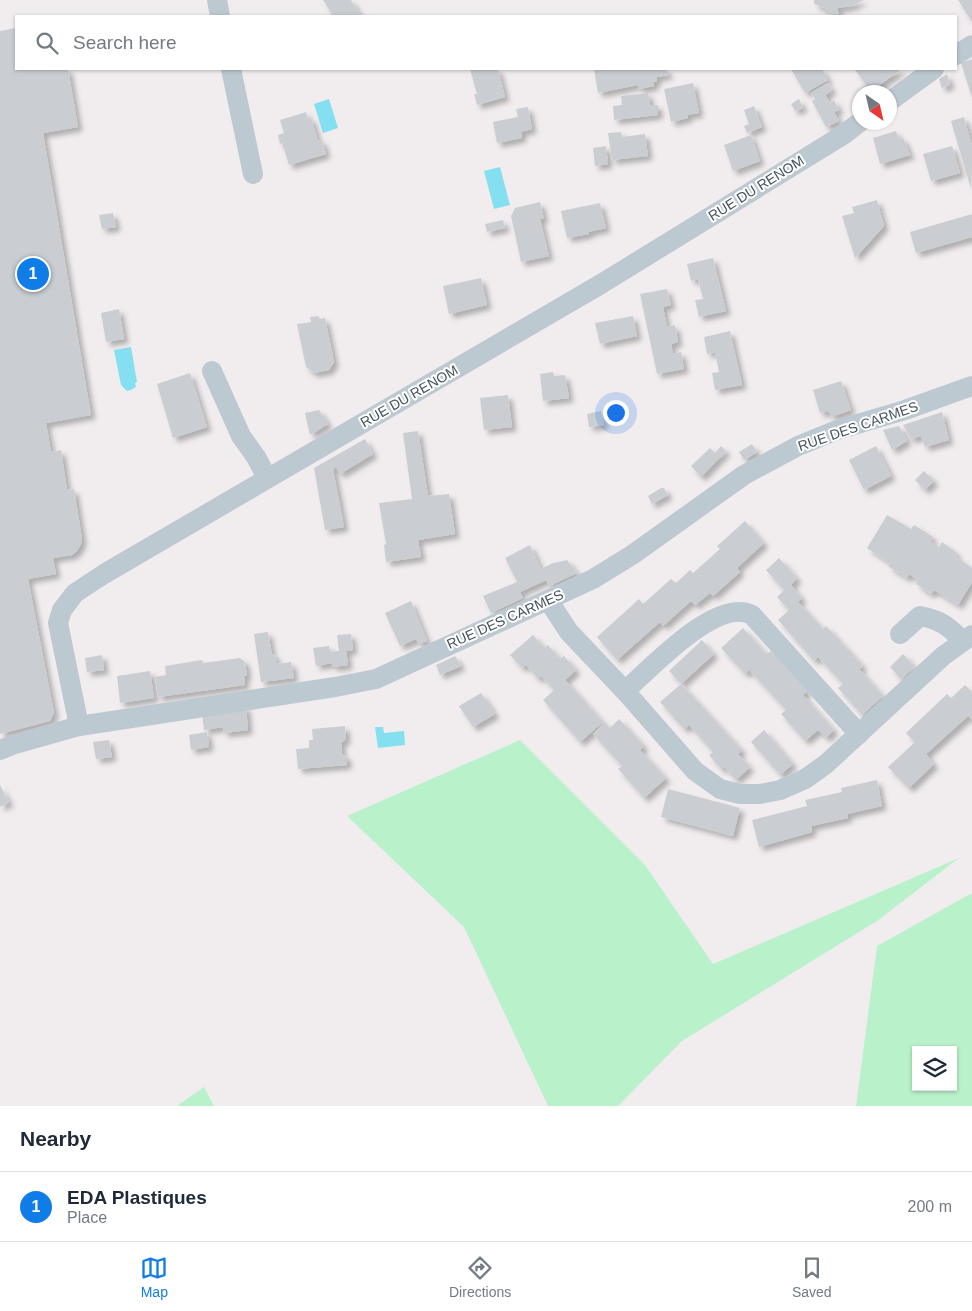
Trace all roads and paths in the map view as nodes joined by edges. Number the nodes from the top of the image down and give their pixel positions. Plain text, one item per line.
1 (217, 0) edge
2 (220, 15) edge
3 (972, 45) edge
4 (957, 54) edge
5 (231, 70) edge
6 (933, 70) edge
7 (897, 96) edge
8 (852, 128) edge
9 (253, 174) dead end
10 (212, 370) dead end
11 (972, 386) edge
12 (267, 478) junction
13 (548, 600) junction
14 (900, 634) dead end
15 (967, 638) edge
16 (625, 691) junction
17 (79, 726) junction
18 (859, 734) junction
19 (0, 750) edge

1 - 2 street
3 - 4 street
5 - 9 street
6 - 7 street
8 - 12 street, RUE DU RENOM
10 - 12 street
11 - 13 street, RUE DES CARMES
12 - 17 street, RUE DU RENOM
13 - 16 street
13 - 17 street, RUE DES CARMES
14 - 15 street
15 - 18 street
16 - 18 street
16 - 18 street
17 - 19 street, RUE DES CARMES

